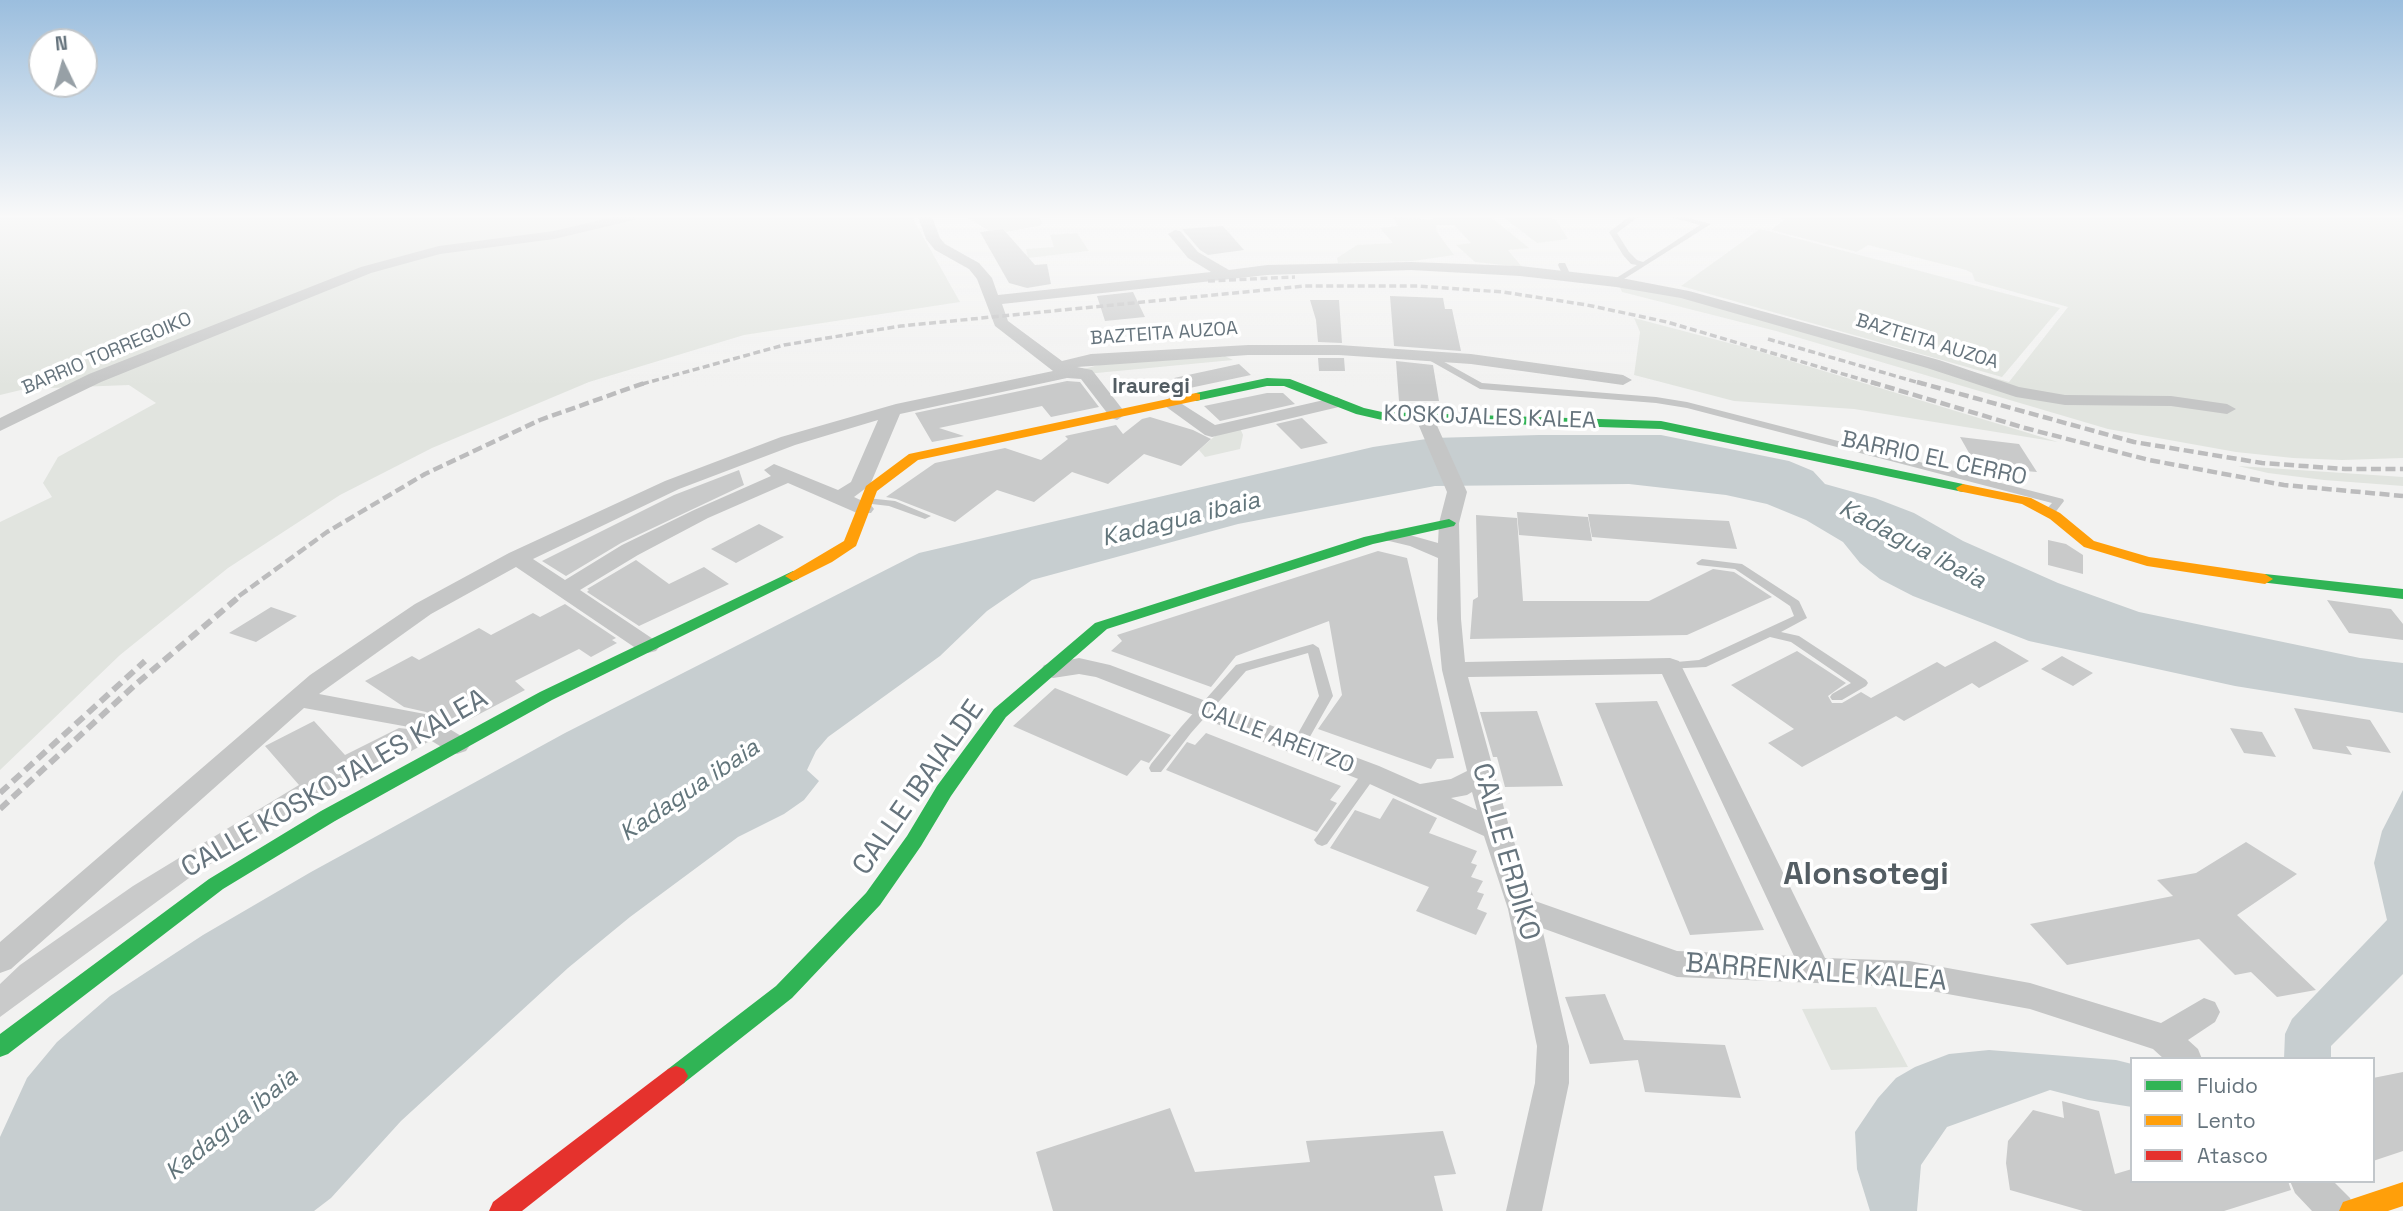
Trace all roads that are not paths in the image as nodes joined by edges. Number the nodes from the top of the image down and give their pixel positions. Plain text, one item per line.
1 (357, 274) edge
2 (980, 274) edge
3 (1220, 274) edge
4 (1576, 274) edge
5 (1629, 274) edge
6 (1616, 282) junction
7 (994, 300) junction
8 (1430, 357) junction
9 (1067, 373) junction
10 (1623, 380) dead end
11 (1171, 402) junction
12 (1337, 402) junction
13 (2227, 409) dead end
14 (892, 410) junction
15 (1116, 414) junction
16 (0, 425) edge
17 (1427, 425) junction
18 (1691, 430) joint
19 (872, 456) junction
20 (914, 457) junction
21 (743, 458) junction
22 (788, 476) junction
23 (841, 497) junction
24 (865, 505) junction
25 (2050, 512) junction
26 (925, 516) dead end
27 (1449, 523) junction
28 (1392, 536) junction
29 (1450, 555) junction
30 (517, 558) junction
31 (1702, 564) dead end
32 (564, 590) junction
33 (2403, 594) edge
34 (1770, 632) junction
35 (1090, 636) junction
36 (648, 646) junction
37 (1670, 666) junction
38 (1053, 670) junction
39 (1101, 670) junction
40 (1454, 670) junction
41 (1837, 697) dead end
42 (299, 699) junction
43 (1204, 709) junction
44 (457, 745) junction
45 (1298, 746) junction
46 (1156, 768) dead end
47 (1370, 773) junction
48 (1483, 774) junction
49 (1420, 794) junction
50 (1496, 830) junction
51 (1322, 840) dead end
52 (1523, 909) junction
53 (0, 960) edge
54 (1816, 970) junction
55 (2204, 1012) dead end
56 (0, 1047) edge
57 (2175, 1048) edge
58 (2310, 1183) edge
59 (2403, 1194) edge
60 (502, 1211) edge
61 (1524, 1211) edge
62 (2337, 1211) edge
63 (2352, 1211) edge

1 - 16 street, BARRIO TORREGOIKO
2 - 7 street
3 - 7 street, BAZTEITA AUZOA
4 - 6 street, BAZTEITA AUZOA
5 - 6 lane
6 - 13 street, BAZTEITA AUZOA
7 - 9 street, BAZTEITA AUZOA
8 - 9 street, BAZTEITA AUZOA
8 - 10 street, BAZTEITA AUZOA
8 - 25 lane
9 - 14 street
9 - 15 street
11 - 12 street, KOSKOJALES KALEA
11 - 12 street
11 - 15 street, KOSKOJALES KALEA
12 - 17 street, KOSKOJALES KALEA
14 - 19 street
14 - 21 street
15 - 20 street, CALLE KOSKOJALES KALEA
17 - 18 street, KOSKOJALES KALEA
17 - 27 street, CALLE ERDIKO
18 - 25 street, BARRIO EL CERRO
19 - 20 street, CALLE KOSKOJALES KALEA
19 - 23 street
20 - 24 street, CALLE KOSKOJALES KALEA
21 - 22 street
21 - 30 street
22 - 23 street
22 - 32 street
23 - 24 street
24 - 26 lane
24 - 36 street, CALLE KOSKOJALES KALEA
25 - 33 street, BARRIO EL CERRO
27 - 28 street, CALLE IBAIALDE
27 - 29 street, CALLE ERDIKO
28 - 29 street
28 - 35 street, CALLE IBAIALDE
29 - 40 street, CALLE ERDIKO
30 - 32 street
30 - 42 street
31 - 34 lane
32 - 36 street
34 - 37 lane
34 - 41 lane
35 - 38 street, CALLE IBAIALDE
35 - 39 street
36 - 44 street, CALLE KOSKOJALES KALEA
37 - 40 street
37 - 54 street
38 - 39 street, CALLE AREITZO
38 - 60 street, CALLE IBAIALDE
39 - 43 street, CALLE AREITZO
40 - 48 street, CALLE ERDIKO
42 - 44 street
42 - 53 street
43 - 45 street, CALLE AREITZO
43 - 45 lane
43 - 46 lane
44 - 56 street, CALLE KOSKOJALES KALEA
45 - 47 street, CALLE AREITZO
47 - 49 street, CALLE AREITZO
47 - 51 lane
48 - 49 street
48 - 50 street, CALLE ERDIKO
49 - 50 street, CALLE AREITZO
50 - 52 street, CALLE ERDIKO
52 - 54 street, BARRENKALE KALEA
52 - 61 street, CALLE ERDIKO
54 - 57 street, BARRENKALE KALEA
55 - 57 street
58 - 62 street
59 - 63 street

